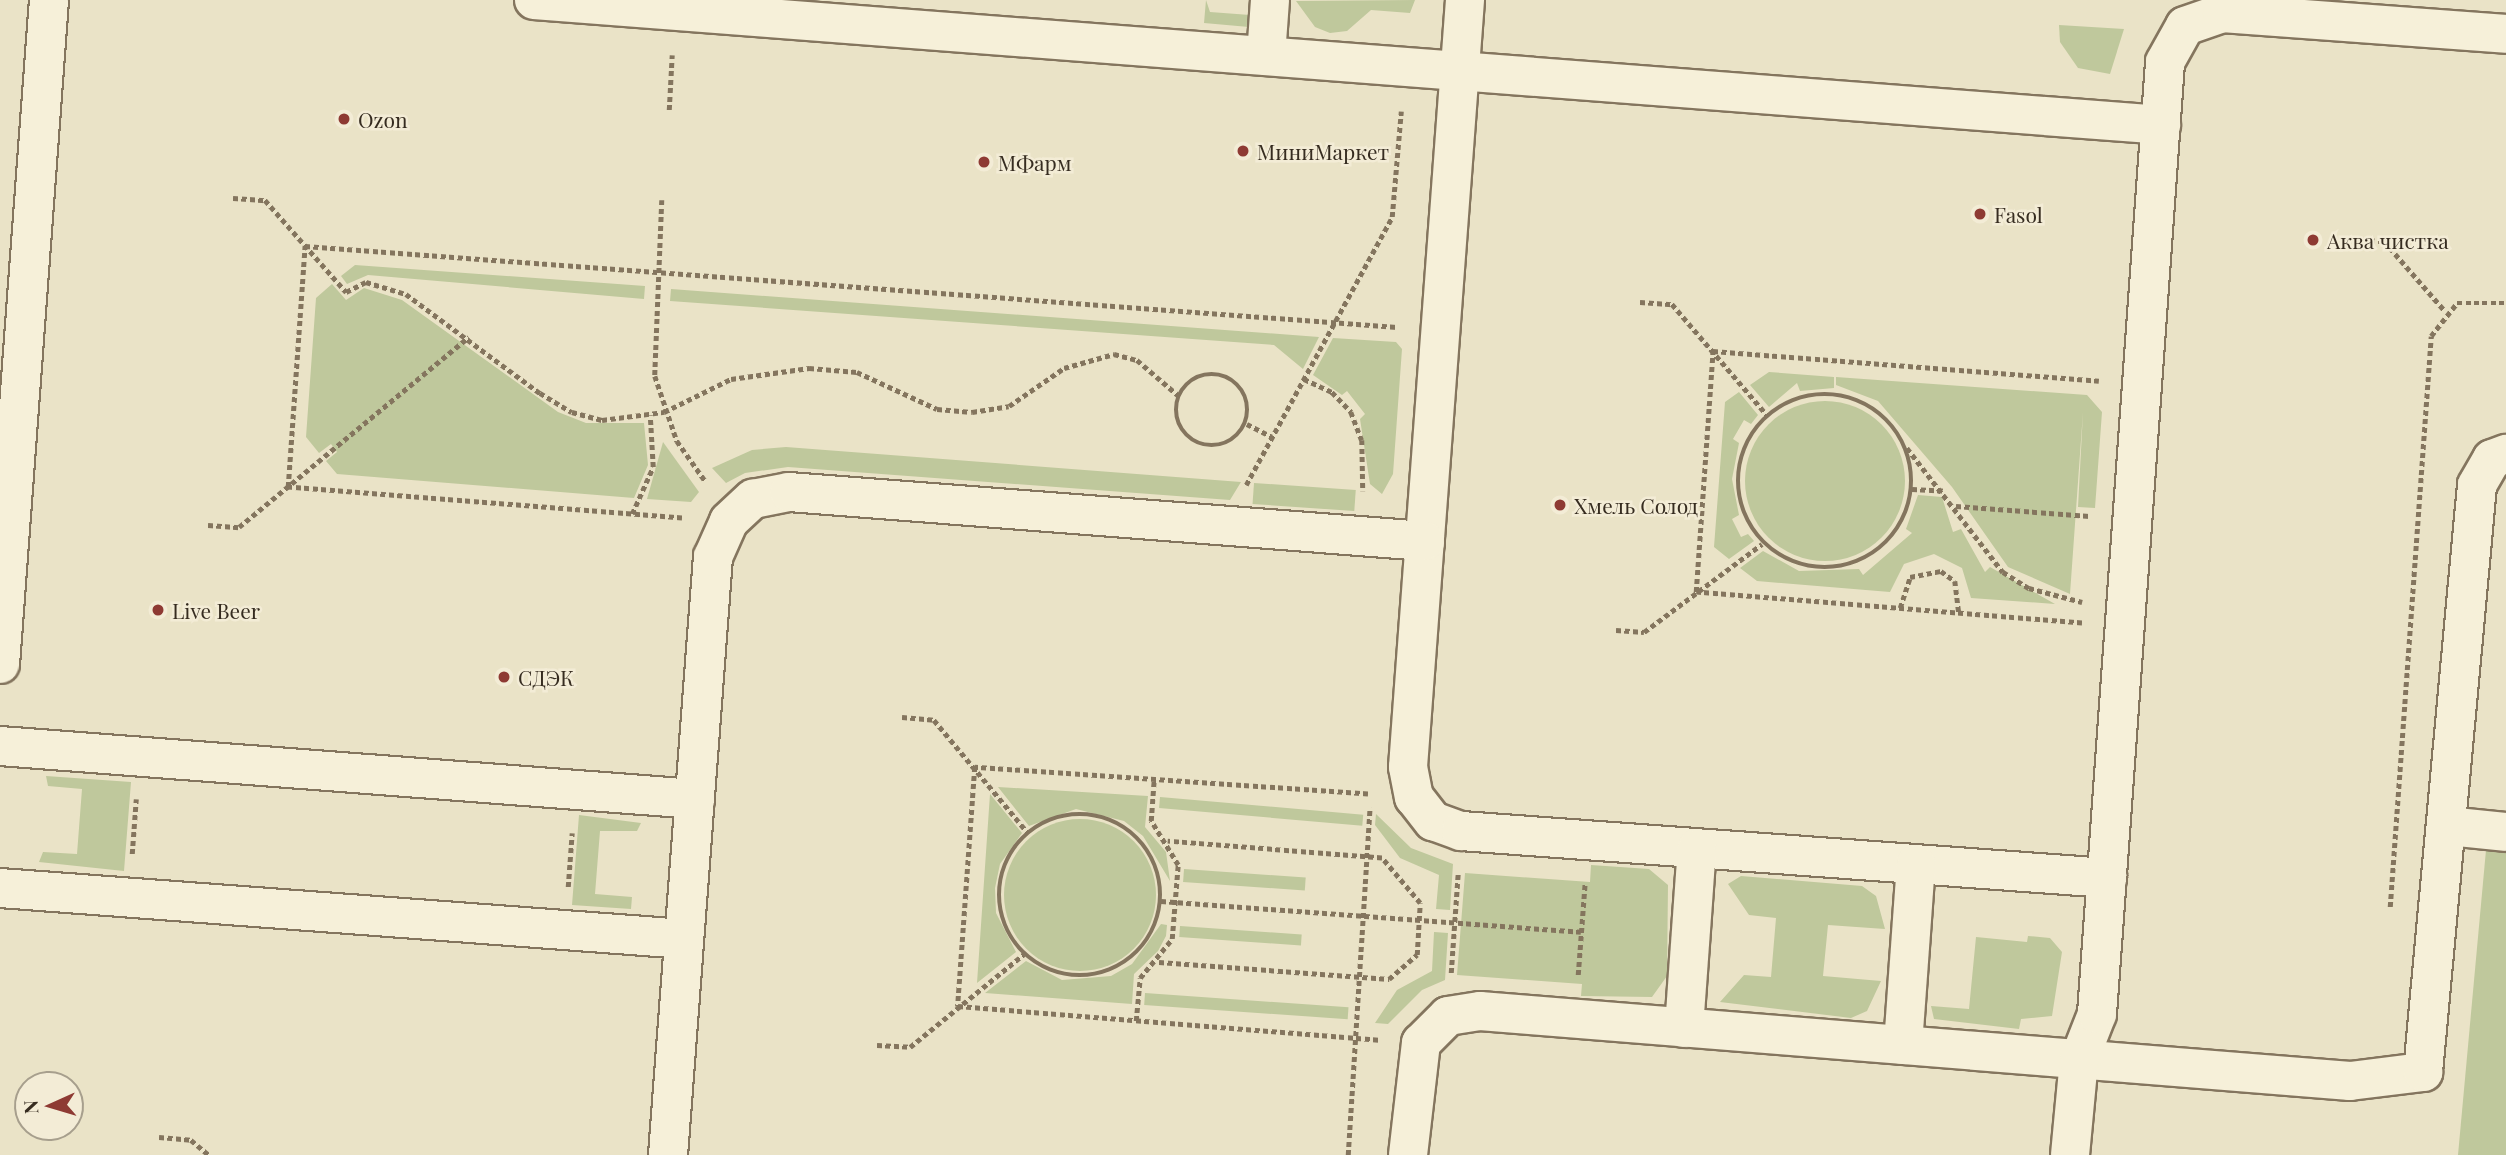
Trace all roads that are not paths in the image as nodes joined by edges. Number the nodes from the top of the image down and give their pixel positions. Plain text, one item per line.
1 (50, 0) edge
2 (534, 0) edge
3 (1270, 0) edge
4 (1465, 0) edge
5 (685, 8) edge
6 (831, 11) edge
7 (2506, 34) edge
8 (1266, 56) junction
9 (1459, 71) junction
10 (2161, 125) junction
11 (2506, 454) edge
12 (1424, 541) junction
13 (0, 664) edge
14 (0, 746) edge
15 (695, 799) junction
16 (2448, 826) junction
17 (2506, 832) edge
18 (1697, 848) junction
19 (1916, 864) junction
20 (2107, 878) junction
21 (0, 888) edge
22 (684, 939) junction
23 (1684, 1028) junction
24 (1903, 1045) junction
25 (2079, 1060) junction
26 (668, 1155) edge
27 (1408, 1155) edge
28 (2070, 1155) edge

1 - 13 lane
2 - 5 lane
3 - 8 lane
4 - 9 lane
5 - 6 lane
6 - 8 lane
7 - 10 lane
8 - 9 lane
9 - 10 lane
9 - 12 lane
10 - 20 lane
11 - 16 lane
12 - 15 lane
12 - 18 lane
14 - 15 lane
15 - 22 lane
16 - 17 lane
16 - 25 lane
18 - 19 lane
18 - 23 lane
19 - 20 lane
19 - 24 lane
20 - 25 lane
21 - 22 lane
22 - 26 lane
23 - 24 lane
23 - 27 lane
24 - 25 lane
25 - 28 lane

